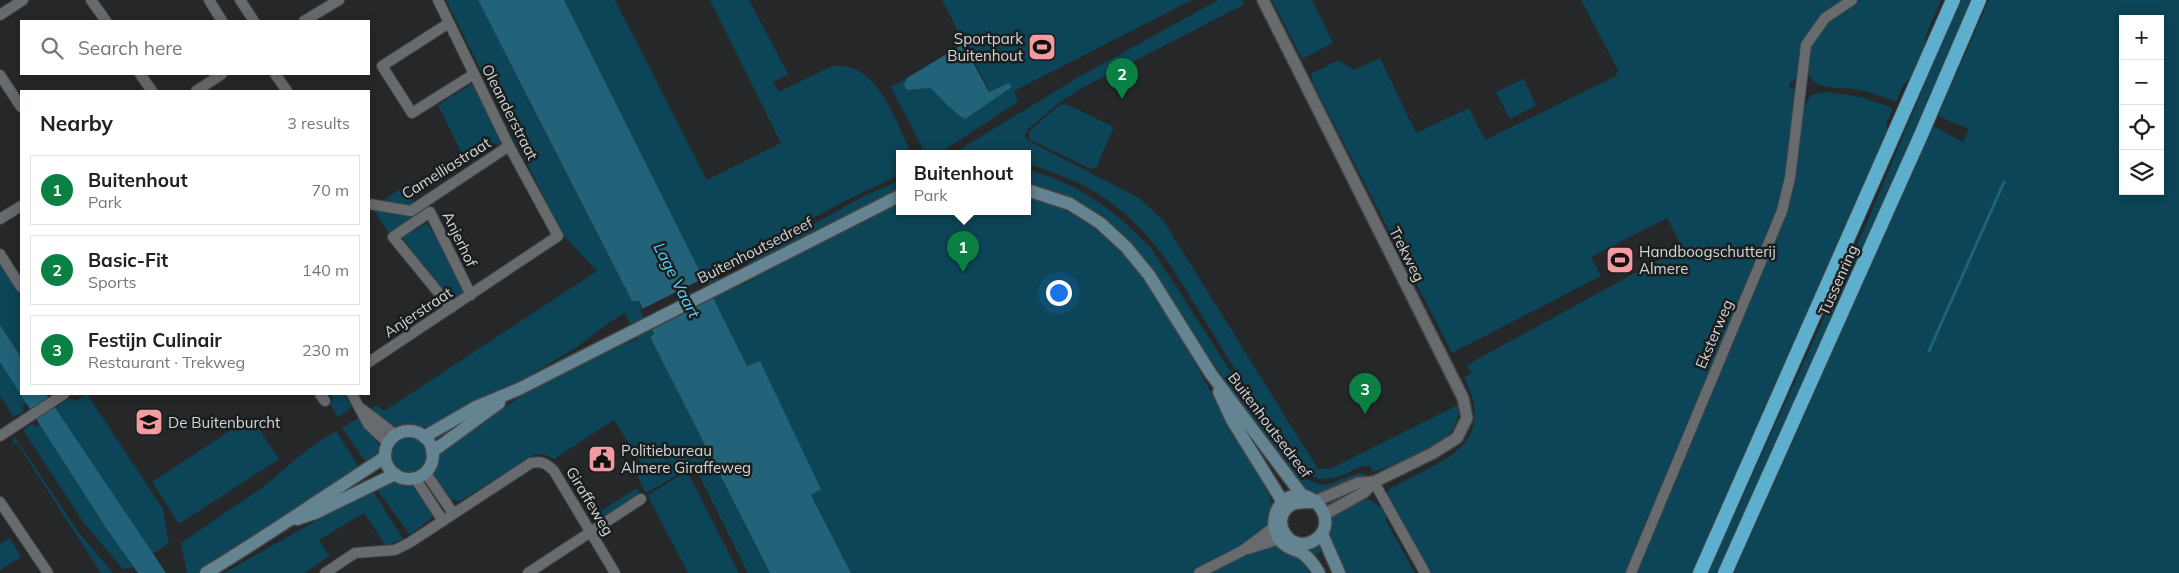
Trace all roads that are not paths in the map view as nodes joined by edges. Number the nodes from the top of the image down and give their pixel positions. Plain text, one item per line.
1 (23, 0) edge
2 (91, 0) edge
3 (209, 0) edge
4 (240, 0) edge
5 (339, 0) edge
6 (438, 0) edge
7 (1263, 0) edge
8 (1852, 0) edge
9 (1953, 0) edge
10 (1979, 0) edge
11 (0, 15) edge
12 (105, 20) edge
13 (221, 20) edge
14 (253, 20) edge
15 (306, 20) edge
16 (449, 23) junction
17 (474, 74) junction
18 (0, 75) edge
19 (141, 75) edge
20 (220, 75) edge
21 (276, 75) edge
22 (151, 90) edge
23 (198, 90) edge
24 (286, 90) edge
25 (20, 105) edge
26 (509, 146) junction
27 (1031, 191) edge
28 (896, 197) edge
29 (370, 204) edge
30 (20, 207) edge
31 (0, 220) edge
32 (558, 236) joint
33 (0, 254) edge
34 (20, 284) edge
35 (471, 295) junction
36 (451, 308) junction
37 (370, 361) edge
38 (1211, 374) junction
39 (519, 389) junction
40 (62, 395) edge
41 (353, 395) edge
42 (0, 436) edge
43 (424, 437) junction
44 (392, 439) junction
45 (432, 452) junction
46 (385, 458) junction
47 (395, 474) junction
48 (420, 475) junction
49 (1374, 482) junction
50 (1302, 495) junction
51 (641, 499) dead end
52 (1316, 501) junction
53 (0, 502) edge
54 (1281, 508) junction
55 (453, 513) junction
56 (1325, 514) junction
57 (443, 521) junction
58 (288, 523) junction
59 (1274, 527) junction
60 (591, 530) junction
61 (1322, 534) junction
62 (1284, 539) junction
63 (1299, 547) junction
64 (1242, 551) junction
65 (1318, 571) edge
66 (48, 573) edge
67 (206, 573) edge
68 (325, 573) edge
69 (528, 573) edge
70 (615, 573) edge
71 (1199, 573) edge
72 (1340, 573) edge
73 (1425, 573) edge
74 (1631, 573) edge
75 (1700, 573) edge
76 (1725, 573) edge

1 - 11 street
2 - 12 street
3 - 13 street
4 - 14 street
5 - 15 street
6 - 16 street, Oleanderstraat
7 - 49 street, Trekweg
8 - 74 street, Eksterweg
9 - 75 highway, Tussenring
10 - 76 highway, Tussenring
16 - 17 street, Oleanderstraat
16 - 17 street
17 - 26 street, Oleanderstraat
18 - 25 street
19 - 22 street
20 - 23 street
21 - 24 street
26 - 29 street, Camelliastraat
26 - 32 street, Oleanderstraat
27 - 38 main road, Buitenhoutsedreef
28 - 39 main road, Buitenhoutsedreef
30 - 31 street
32 - 35 street, Anjerstraat
33 - 34 street
35 - 36 street, Anjerstraat
35 - 36 street, Anjerhof
36 - 37 street, Anjerstraat
38 - 50 main road, Buitenhoutsedreef
38 - 54 main road, Buitenhoutsedreef
39 - 43 main road, Buitenhoutsedreef
39 - 45 main road, Buitenhoutsedreef
40 - 42 street
41 - 44 street
43 - 44 main road
43 - 45 main road
44 - 46 main road
45 - 48 main road
46 - 47 main road
46 - 58 main road
47 - 48 main road
47 - 58 main road
48 - 55 street
48 - 57 street
49 - 52 street, Trekweg
49 - 56 street, Trekweg
49 - 73 street
50 - 52 main road
50 - 54 main road
51 - 60 street
52 - 54 main road
52 - 56 main road
53 - 66 street
54 - 59 main road
54 - 62 main road
55 - 57 street
55 - 60 street, Giraffeweg
56 - 61 main road
57 - 68 street
58 - 67 main road
59 - 62 main road
59 - 64 street
60 - 69 street
60 - 70 street, Giraffeweg
61 - 63 main road
61 - 72 main road
62 - 63 main road
62 - 64 street
63 - 65 main road
64 - 71 street

